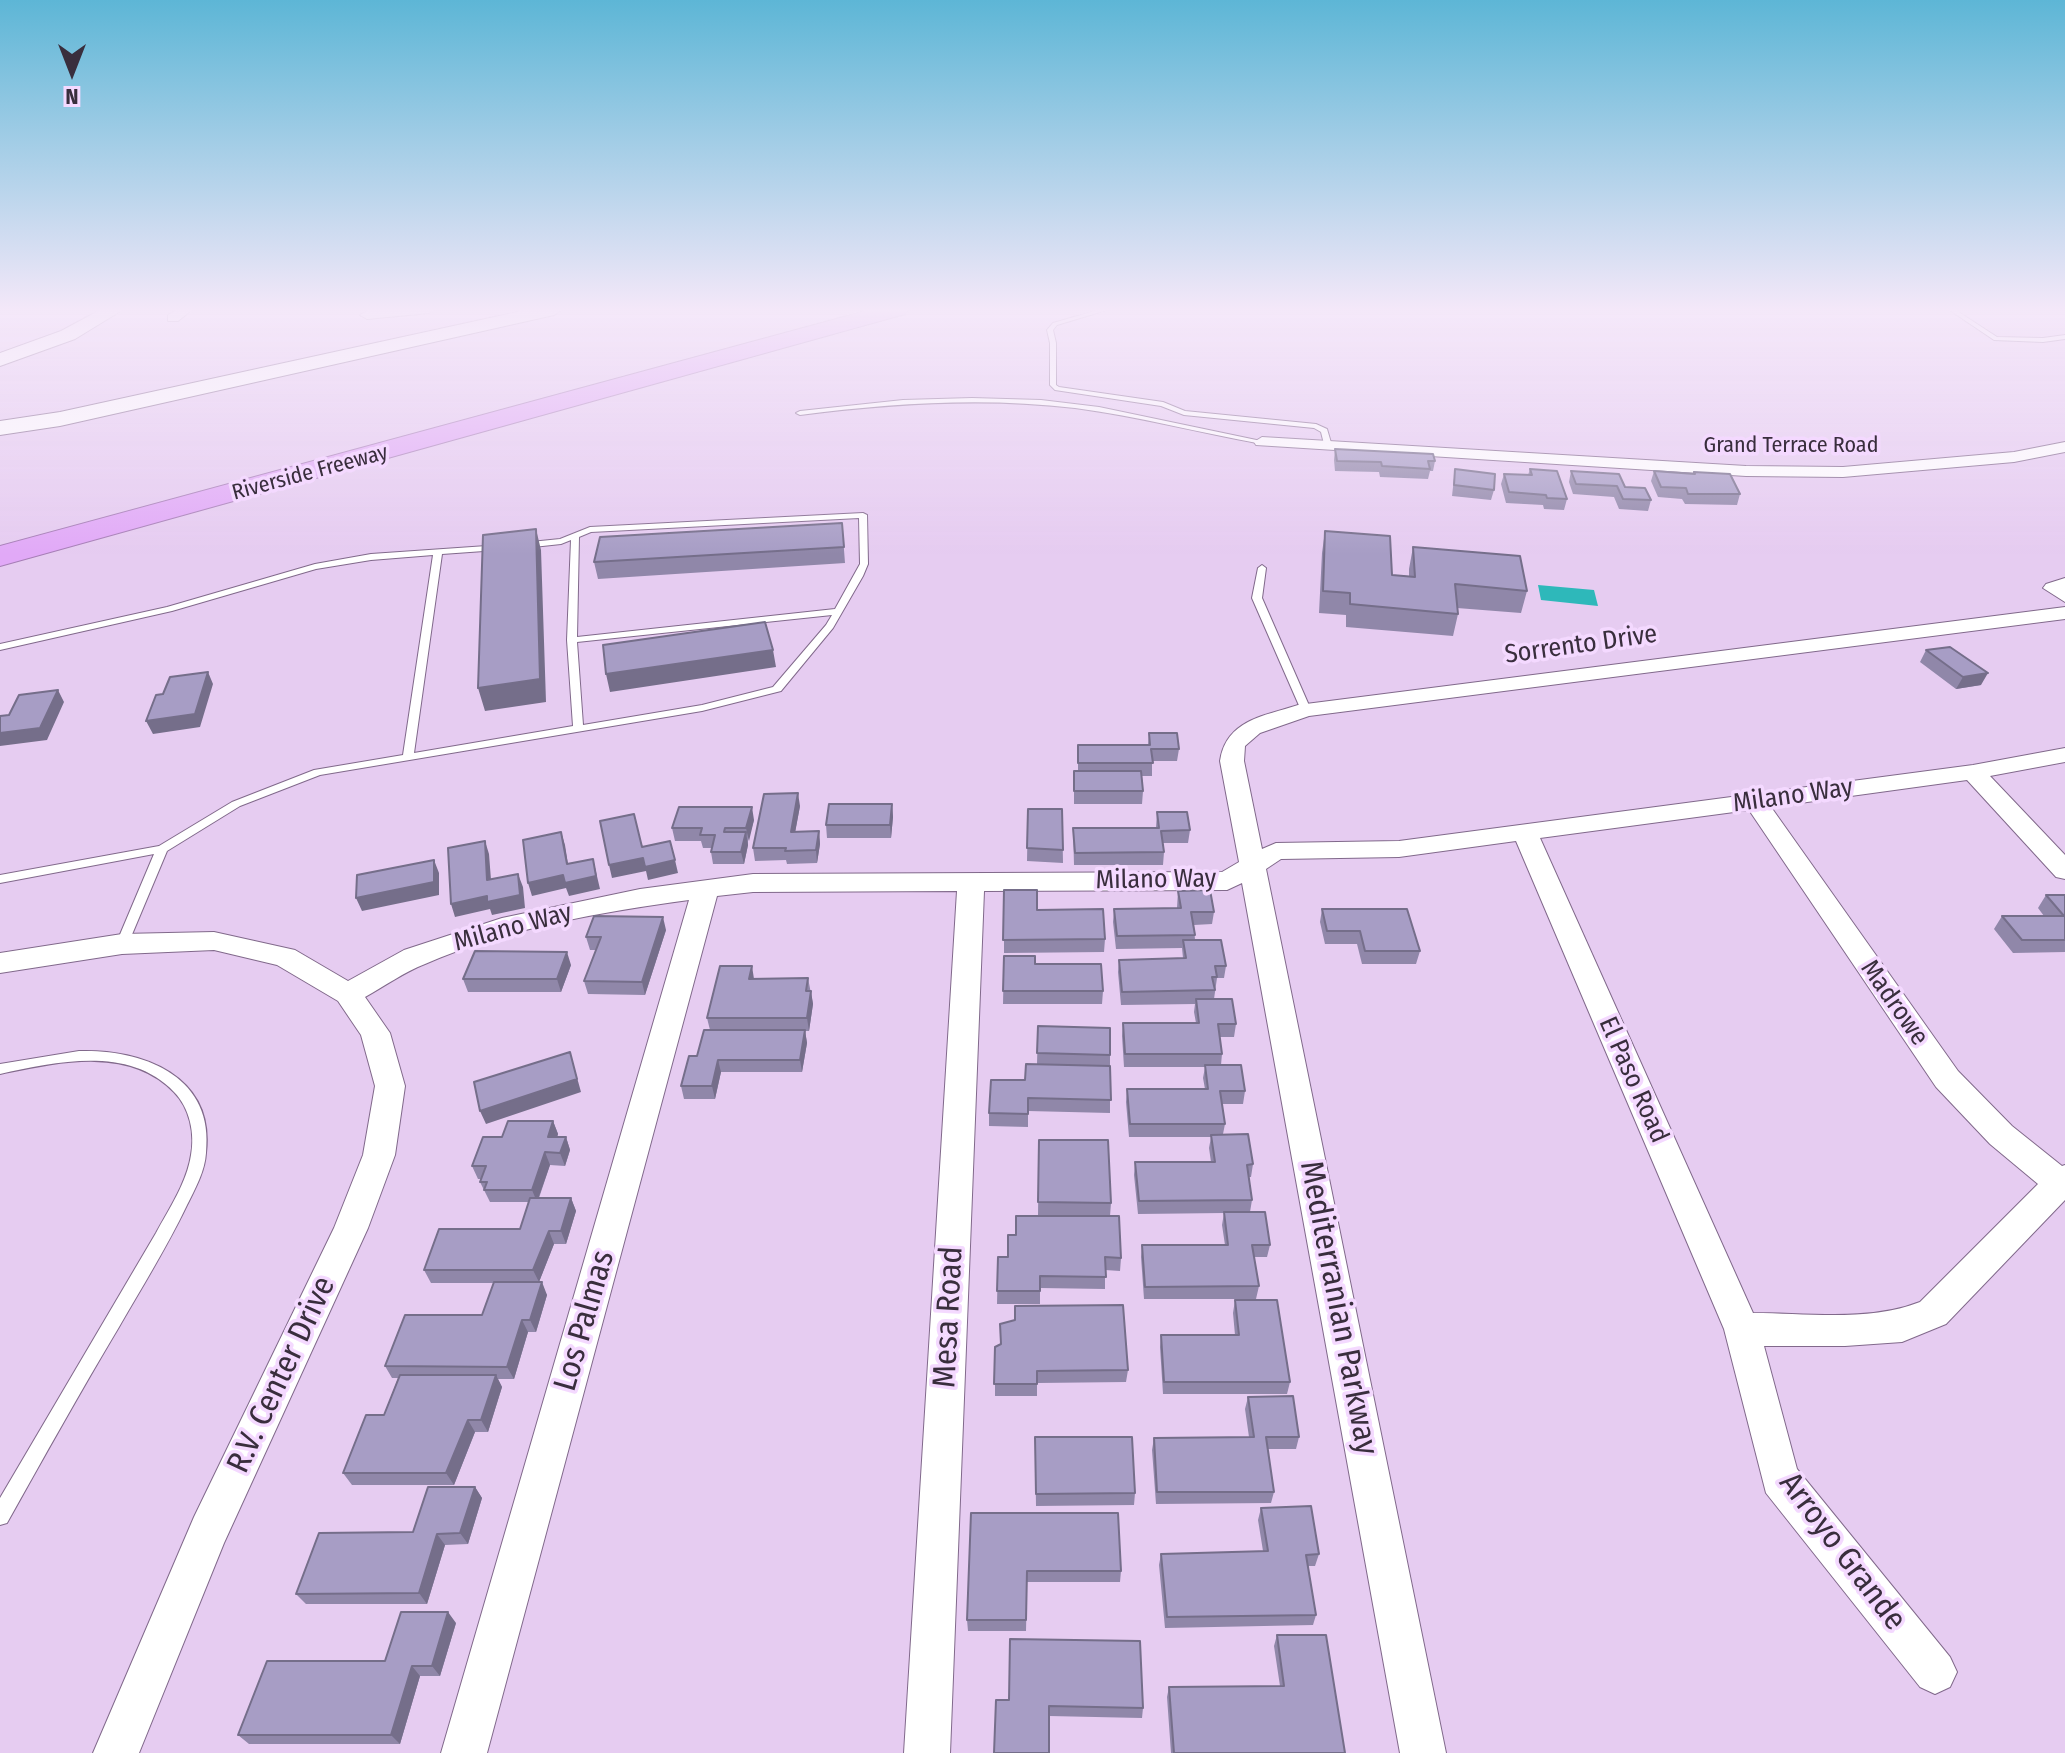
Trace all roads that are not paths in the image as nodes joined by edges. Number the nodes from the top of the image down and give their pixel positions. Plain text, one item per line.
1 (187, 391) edge
2 (535, 391) edge
3 (604, 391) edge
4 (1070, 391) edge
5 (800, 413) dead end
6 (0, 428) edge
7 (1262, 442) joint
8 (1328, 446) junction
9 (2065, 447) edge
10 (0, 532) edge
11 (575, 536) junction
12 (438, 553) junction
13 (0, 556) edge
14 (1262, 568) dead end
15 (2065, 584) edge
16 (2065, 596) edge
17 (837, 612) junction
18 (2065, 613) edge
19 (572, 640) junction
20 (0, 647) edge
21 (1306, 710) junction
22 (578, 729) junction
23 (2065, 755) edge
24 (408, 757) junction
25 (1973, 772) junction
26 (1755, 801) junction
27 (1524, 831) junction
28 (162, 849) junction
29 (1253, 863) junction
30 (2065, 871) edge
31 (0, 879) edge
32 (971, 882) junction
33 (706, 888) junction
34 (122, 944) junction
35 (0, 963) edge
36 (348, 994) junction
37 (0, 1069) edge
38 (2062, 1180) edge
39 (1742, 1329) junction
40 (0, 1516) edge
41 (1935, 1672) dead end
42 (116, 1753) edge
43 (464, 1753) edge
44 (927, 1753) edge
45 (1423, 1753) edge

1 - 6 street
2 - 10 highway, Riverside Freeway
3 - 13 highway, Riverside Freeway
4 - 8 lane
5 - 7 lane, Grand Terrace Road
7 - 8 street, Grand Terrace Road
8 - 9 street, Grand Terrace Road
11 - 12 lane
11 - 17 lane
11 - 19 lane
12 - 20 lane
12 - 24 lane
14 - 21 lane
15 - 16 street
17 - 19 lane
17 - 22 lane
18 - 21 street, Sorrento Drive
19 - 22 lane
21 - 29 street, Sorrento Drive
22 - 24 lane
23 - 25 street, Milano Way
24 - 28 lane
25 - 26 street, Milano Way
25 - 30 street
26 - 27 street, Milano Way
26 - 38 street, Madrowe
27 - 29 street, Milano Way
27 - 39 street, El Paso Road
28 - 31 lane
28 - 34 lane
29 - 32 street, Milano Way
29 - 45 street, Mediterranian Parkway
32 - 33 street, Milano Way
32 - 44 street, Mesa Road
33 - 36 street, Milano Way
33 - 43 street, Los Palmas
34 - 35 street
34 - 36 street
36 - 42 street, R.V. Center Drive
37 - 40 lane
38 - 39 street
39 - 41 street, Arroyo Grande

